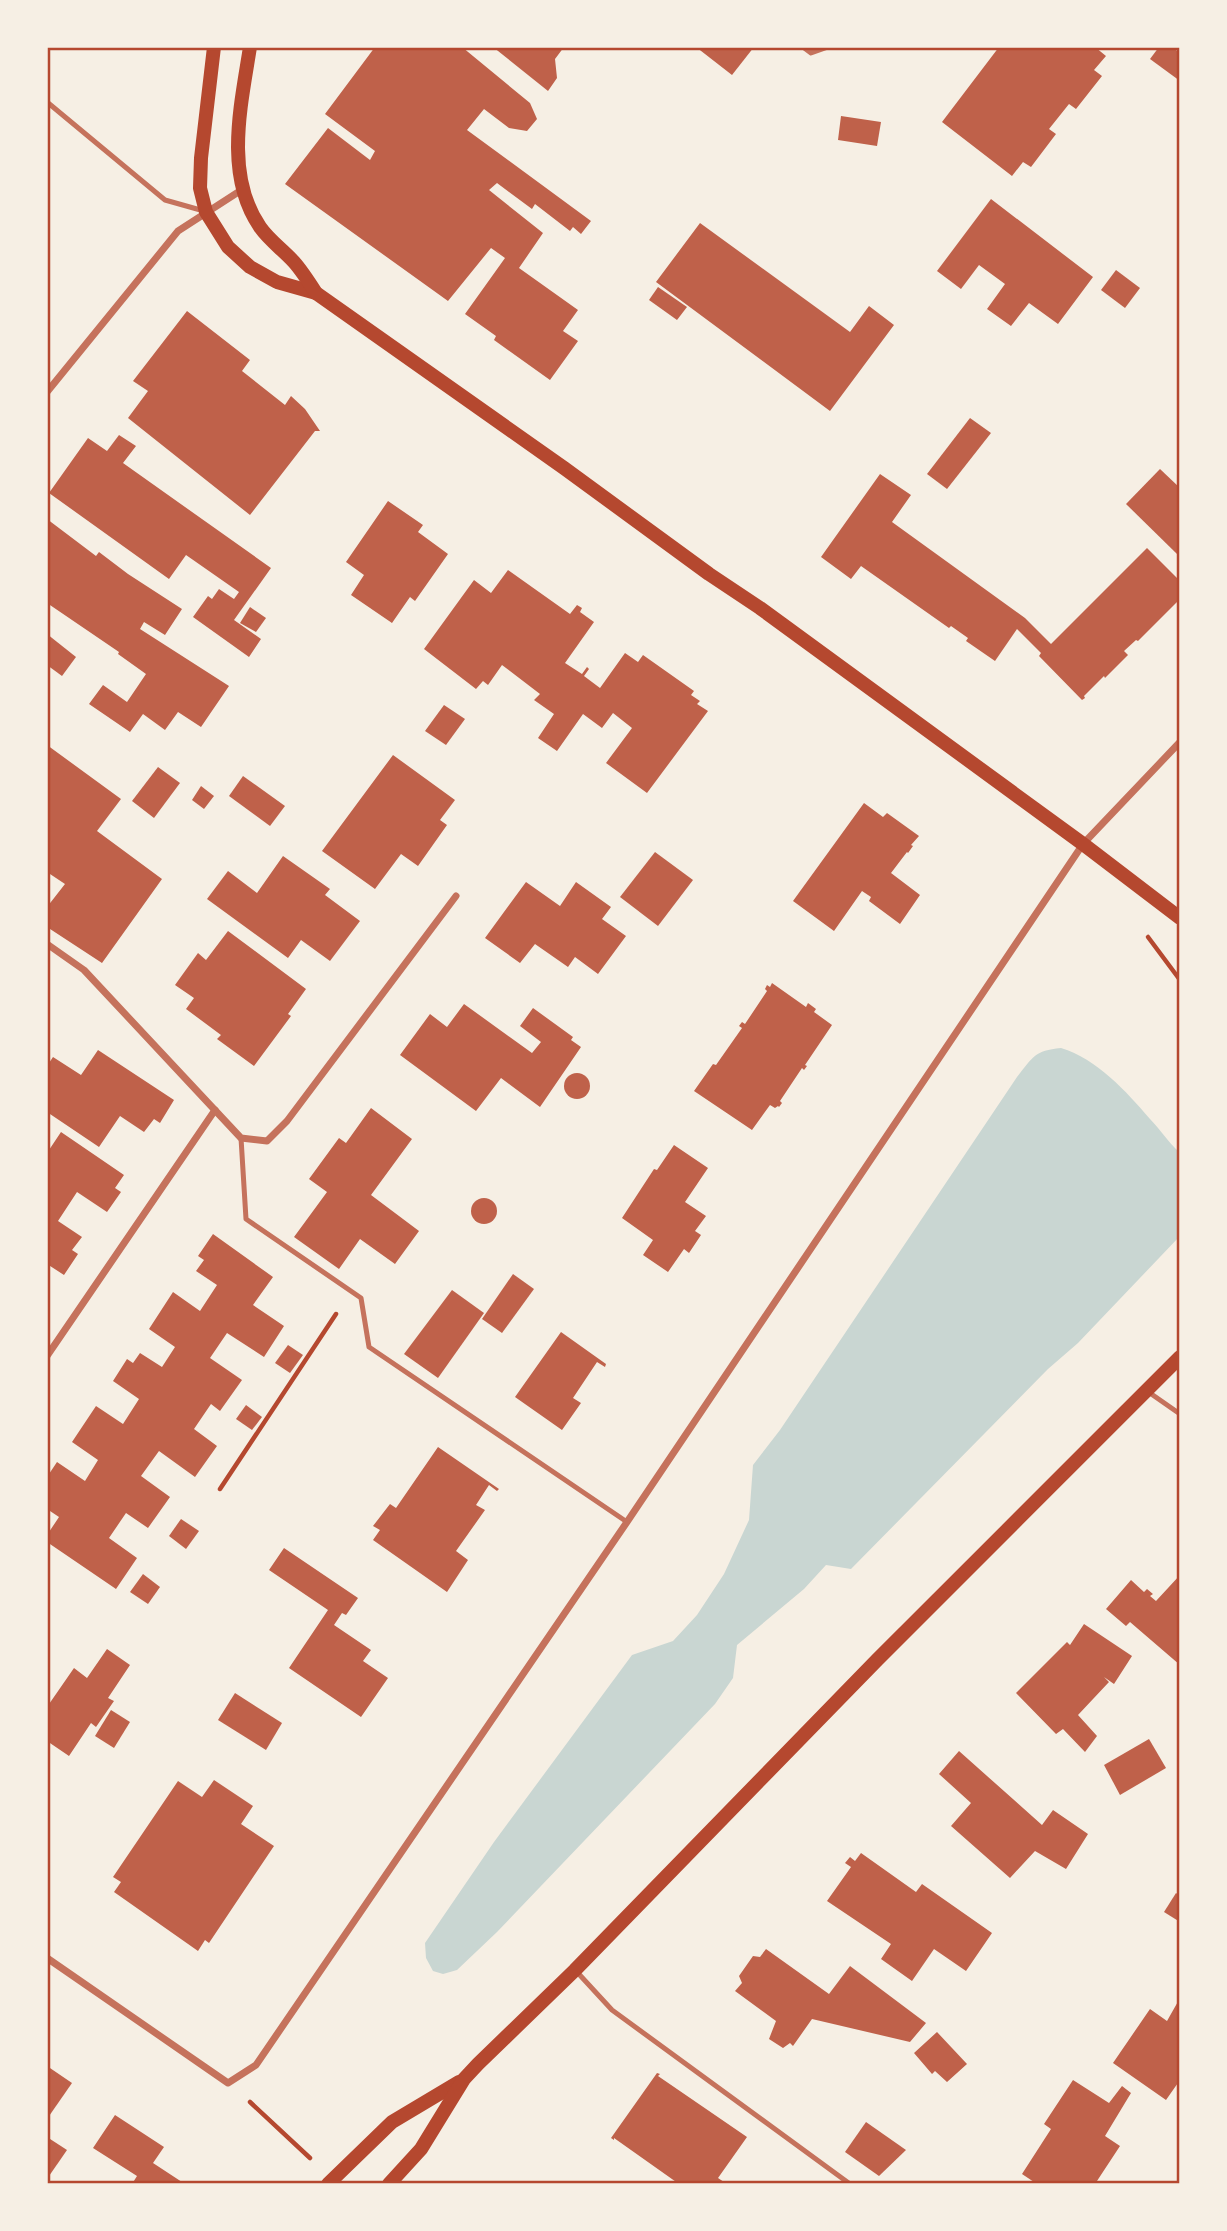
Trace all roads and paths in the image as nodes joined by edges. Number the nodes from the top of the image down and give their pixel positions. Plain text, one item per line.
1 (214, 47) edge
2 (250, 47) edge
3 (803, 47) edge
4 (828, 47) edge
5 (47, 103) edge
6 (243, 189) junction
7 (206, 212) junction
8 (316, 293) junction
9 (47, 392) edge
10 (1180, 742) edge
11 (1083, 845) junction
12 (456, 896) dead end
13 (1180, 918) edge
14 (47, 944) edge
15 (215, 1110) junction
16 (241, 1139) junction
17 (351, 1291) junction
18 (47, 1356) edge
19 (1180, 1357) edge
20 (1147, 1391) junction
21 (1180, 1414) edge
22 (220, 1489) dead end
23 (627, 1522) junction
24 (47, 1958) edge
25 (575, 1970) junction
26 (464, 2079) junction
27 (228, 2083) junction
28 (330, 2181) edge
29 (389, 2184) edge
30 (850, 2184) edge

1 - 7 main road
2 - 6 main road
3 - 4 lane
5 - 7 lane
6 - 7 street
6 - 8 main road
7 - 8 main road
7 - 9 street
8 - 11 main road
10 - 11 street
11 - 13 main road
11 - 23 street
12 - 16 street
14 - 15 street
15 - 16 street
15 - 18 street
16 - 17 lane
17 - 22 path
17 - 23 lane
19 - 20 main road
20 - 21 lane
20 - 25 main road
23 - 27 street
24 - 27 street
25 - 26 main road
25 - 30 lane
26 - 28 main road
26 - 29 main road
27 - 28 path

